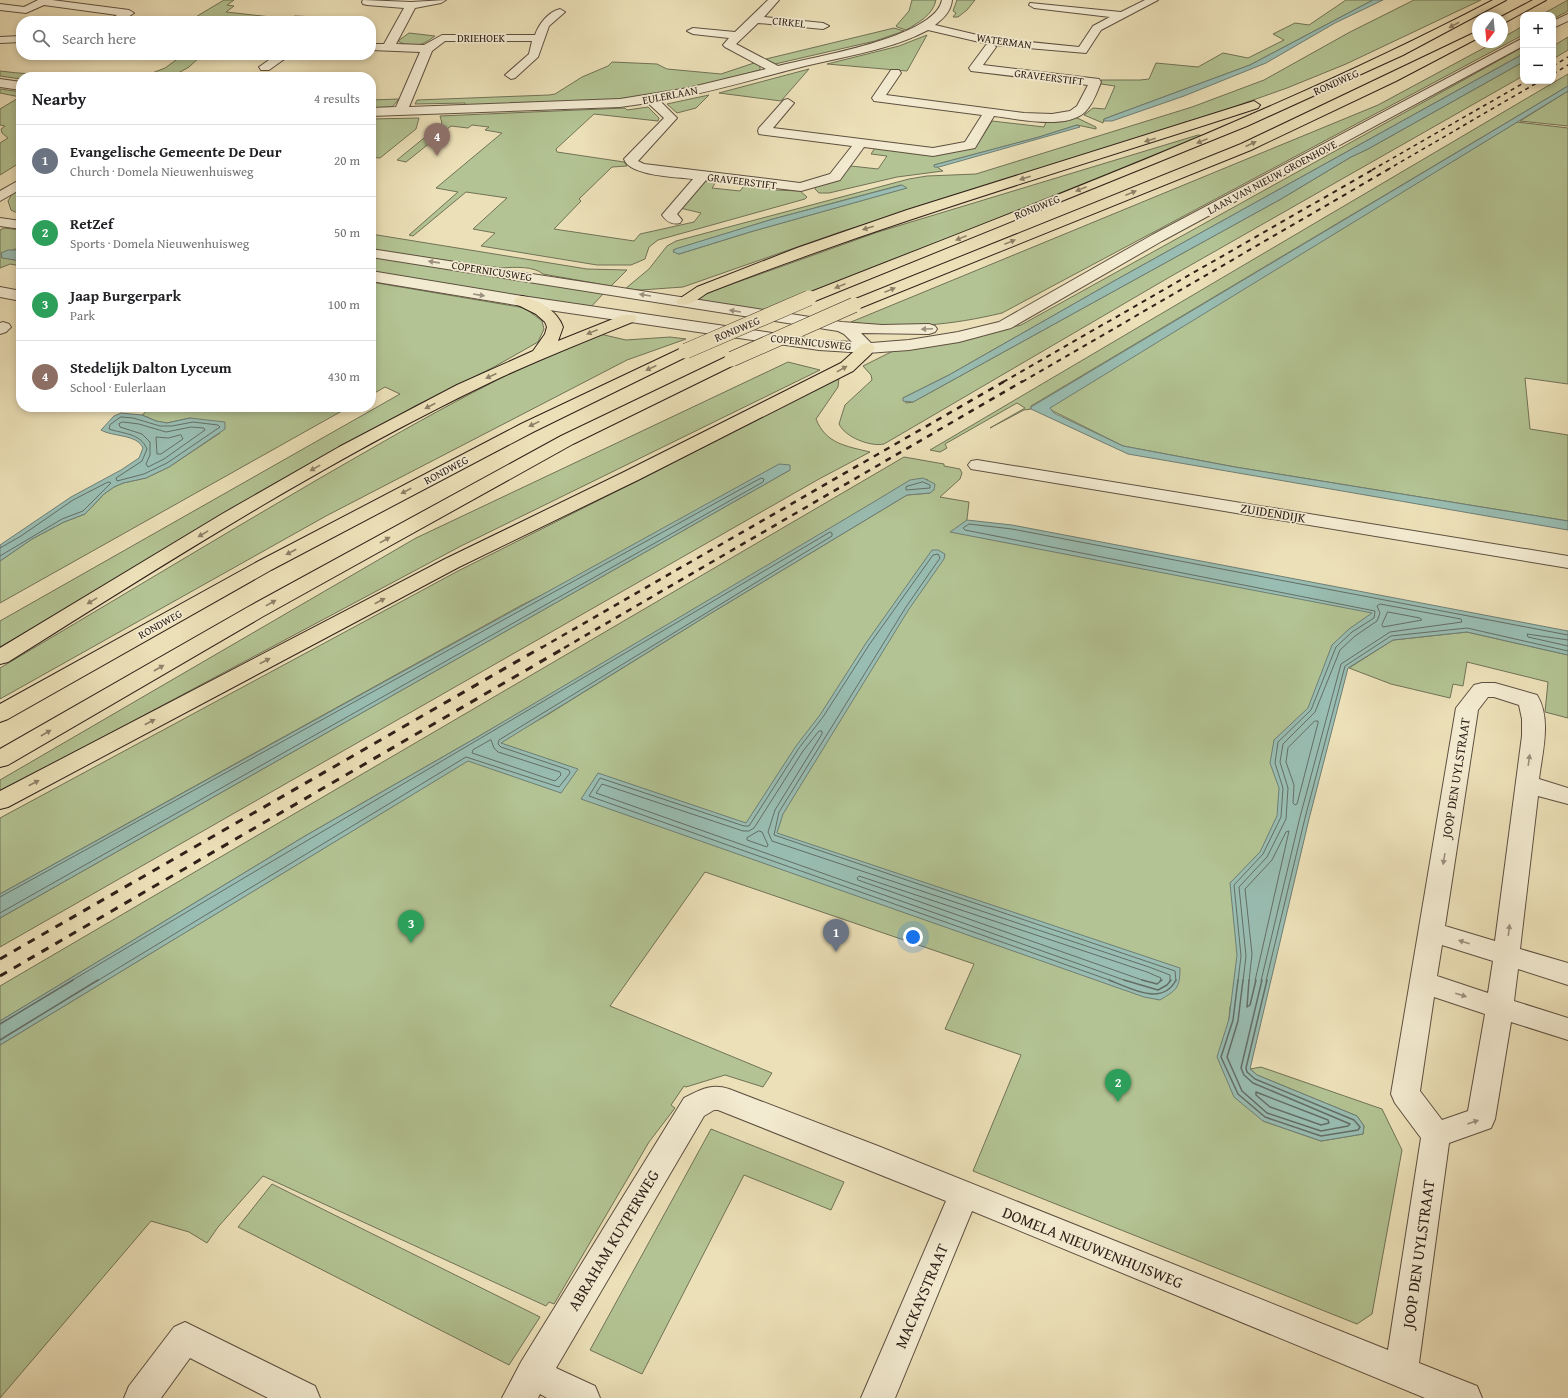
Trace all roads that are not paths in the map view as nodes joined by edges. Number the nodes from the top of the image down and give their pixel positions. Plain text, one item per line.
1 (440, 0) edge
2 (771, 0) edge
3 (947, 0) edge
4 (1153, 0) edge
5 (1500, 0) edge
6 (1541, 0) edge
7 (367, 1) edge
8 (1034, 5) dead end
9 (0, 7) edge
10 (409, 9) junction
11 (560, 12) dead end
12 (1122, 14) junction
13 (361, 15) dead end
14 (384, 15) dead end
15 (123, 16) edge
16 (1568, 17) edge
17 (755, 19) junction
18 (1508, 19) edge
19 (1556, 23) edge
20 (823, 26) dead end
21 (926, 26) junction
22 (693, 31) dead end
23 (738, 36) junction
24 (1472, 37) edge
25 (539, 38) junction
26 (16, 39) edge
27 (0, 40) edge
28 (1520, 43) edge
29 (389, 46) junction
30 (376, 47) edge
31 (990, 47) dead end
32 (427, 49) junction
33 (1082, 51) junction
34 (277, 60) edge
35 (265, 68) dead end
36 (776, 70) junction
37 (1091, 72) junction
38 (895, 73) dead end
39 (511, 75) dead end
40 (1353, 75) junction
41 (0, 83) edge
42 (16, 85) edge
43 (652, 100) junction
44 (788, 103) dead end
45 (401, 111) junction
46 (376, 112) edge
47 (990, 112) junction
48 (861, 143) junction
49 (16, 175) edge
50 (702, 176) junction
51 (0, 185) edge
52 (16, 186) edge
53 (0, 197) edge
54 (0, 204) edge
55 (0, 211) edge
56 (0, 215) edge
57 (16, 217) edge
58 (675, 220) dead end
59 (0, 222) edge
60 (16, 224) edge
61 (376, 254) edge
62 (376, 277) edge
63 (0, 292) edge
64 (16, 295) edge
65 (522, 301) junction
66 (685, 305) junction
67 (1020, 315) junction
68 (629, 318) junction
69 (842, 328) junction
70 (714, 330) junction
71 (866, 348) junction
72 (540, 353) junction
73 (977, 465) dead end
74 (1568, 562) edge
75 (0, 657) edge
76 (0, 714) edge
77 (0, 759) edge
78 (1526, 784) junction
79 (1568, 796) edge
80 (0, 801) edge
81 (1433, 932) junction
82 (1506, 955) junction
83 (1568, 974) edge
84 (1424, 983) junction
85 (1500, 1007) junction
86 (1568, 1029) edge
87 (719, 1098) joint
88 (1436, 1135) junction
89 (964, 1195) junction
90 (1401, 1372) junction
91 (526, 1386) edge
92 (141, 1398) edge
93 (303, 1398) edge
94 (583, 1398) edge
95 (878, 1398) edge
96 (1466, 1398) edge

1 - 10 street
2 - 17 street, CIRKEL
3 - 21 street, EULERLAAN
4 - 12 street
5 -> 40 highway, RONDWEG
6 - 18 highway
7 - 10 street
7 - 13 street
8 - 12 street
9 - 15 street
10 - 14 street
10 - 29 street
11 - 25 street
12 - 33 street
16 - 19 street
17 - 20 street, CIRKEL
17 - 23 street, CIRKEL
21 - 33 street, WATERMAN
21 - 36 street, EULERLAAN
22 - 23 street
23 - 36 street
77 -> 24 highway, RONDWEG, bridge
25 - 32 street, DRIEHOEK
25 - 39 street
26 - 27 street
28 - 67 street, LAAN VAN NIEUW GROENHOVE
29 - 30 street
29 - 32 street
31 - 37 street, GRAVEERSTIFT
32 - 45 street
33 - 37 street
34 - 35 street
36 - 43 street, EULERLAAN
37 - 47 street, GRAVEERSTIFT
38 - 47 street, GRAVEERSTIFT
40 -> 66 highway
40 -> 76 highway, RONDWEG, bridge
41 - 42 street
43 - 45 street, EULERLAAN
43 - 50 street, GRAVEERSTIFT
44 - 48 street
45 - 46 street, EULERLAAN
47 - 48 street
48 - 50 street, GRAVEERSTIFT
49 - 51 street
50 - 58 street, GRAVEERSTIFT
52 - 53 street
54 - 55 street
56 - 57 street
59 - 60 street
66 -> 61 street, COPERNICUSWEG
62 -> 65 street, COPERNICUSWEG
63 - 64 street
65 - 68 street, COPERNICUSWEG
65 - 72 highway
66 - 68 street, COPERNICUSWEG
69 -> 66 street, COPERNICUSWEG
66 - 70 street, COPERNICUSWEG
67 -> 69 street, LAAN VAN NIEUW GROENHOVE
67 - 71 street, LAAN VAN NIEUW GROENHOVE
68 - 70 street, COPERNICUSWEG
68 -> 72 highway
69 - 71 street, COPERNICUSWEG
70 - 71 street, COPERNICUSWEG
80 -> 71 highway
72 -> 75 highway
73 - 74 street, ZUIDENDIJK
78 - 79 street
78 -> 81 street, JOOP DEN UYLSTRAAT
82 -> 78 street, JOOP DEN UYLSTRAAT
82 -> 81 street
81 - 84 street, JOOP DEN UYLSTRAAT
82 - 83 street
82 - 85 street, JOOP DEN UYLSTRAAT
84 -> 85 street
84 - 88 street, JOOP DEN UYLSTRAAT
85 - 86 street
88 -> 85 street, JOOP DEN UYLSTRAAT
87 - 89 street, DOMELA NIEUWENHUISWEG
87 - 91 street, ABRAHAM KUYPERWEG
88 - 90 street, JOOP DEN UYLSTRAAT
89 - 90 street, DOMELA NIEUWENHUISWEG
89 - 95 street, MACKAYSTRAAT
90 - 96 street, DOMELA NIEUWENHUISWEG
91 - 94 street
92 - 93 street

